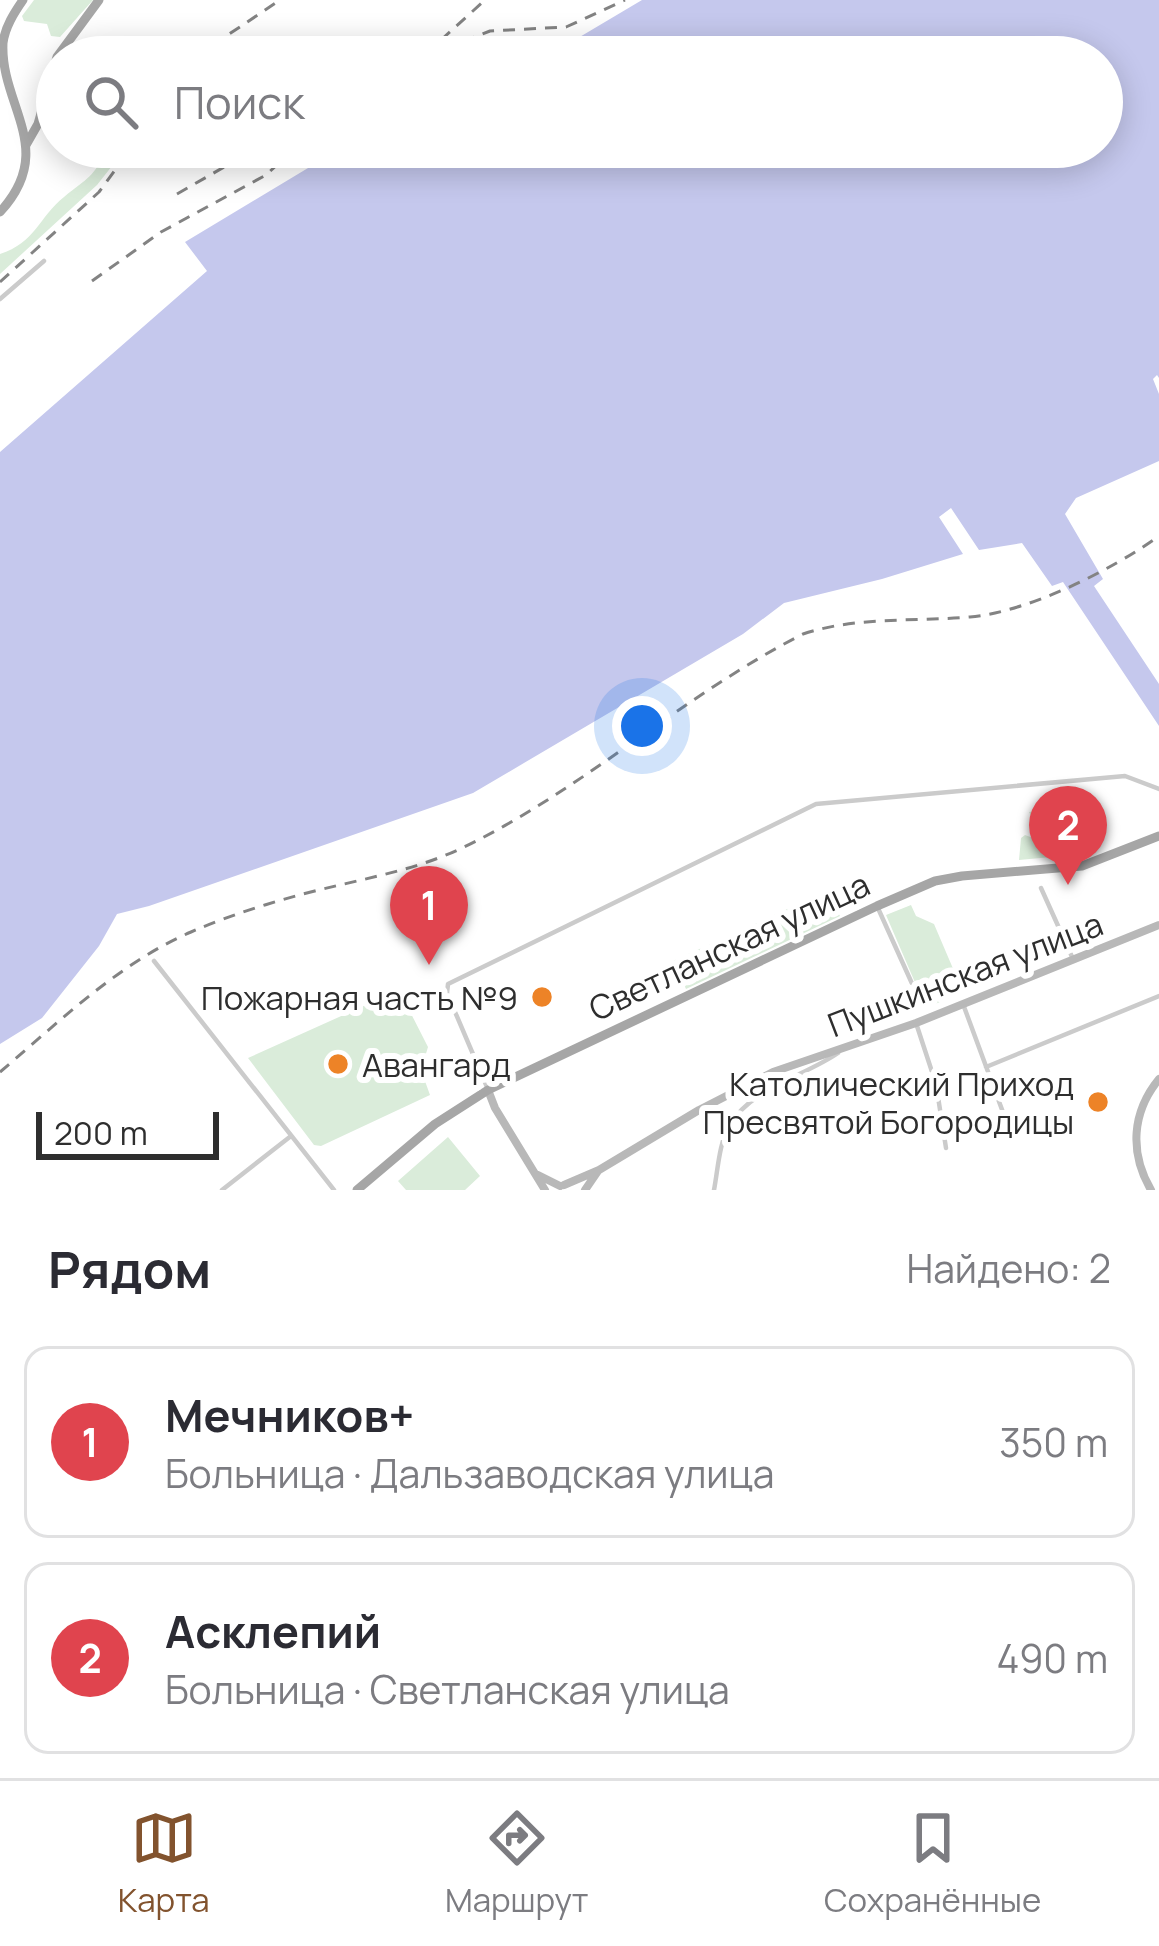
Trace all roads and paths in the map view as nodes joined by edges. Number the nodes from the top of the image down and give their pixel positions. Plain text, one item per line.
1 (23, 0) edge
2 (99, 0) edge
3 (72, 36) edge
4 (1, 58) edge
5 (36, 126) edge
6 (26, 145) junction
7 (0, 212) edge
8 (44, 261) dead end
9 (0, 299) edge
10 (1159, 789) edge
11 (1159, 836) edge
12 (1041, 888) dead end
13 (877, 906) junction
14 (1159, 925) edge
15 (1073, 959) junction
16 (154, 961) dead end
17 (1159, 996) edge
18 (920, 999) dead end
19 (963, 1004) junction
20 (916, 1023) junction
21 (843, 1049) junction
22 (986, 1067) junction
23 (1159, 1078) edge
24 (488, 1090) junction
25 (1010, 1134) dead end
26 (291, 1136) junction
27 (946, 1148) dead end
28 (532, 1170) junction
29 (599, 1170) junction
30 (556, 1188) edge
31 (222, 1190) edge
32 (334, 1190) edge
33 (357, 1190) edge
34 (575, 1190) edge
35 (585, 1190) edge
36 (714, 1190) edge
37 (1151, 1190) edge

1 - 4 main road
2 - 3 main road
4 - 6 main road
5 - 6 main road
6 - 7 main road
8 - 9 street
10 - 24 street
11 - 13 main road, Светланская улица
12 - 15 street
13 - 18 street
13 - 24 main road, Светланская улица
14 - 15 main road, Пушкинская улица
15 - 19 main road, Пушкинская улица
16 - 26 street
17 - 22 street
19 - 20 main road, Пушкинская улица
19 - 22 street
20 - 21 main road, Пушкинская улица
20 - 27 street
21 - 29 main road, Пушкинская улица
21 - 36 street
22 - 25 street
23 - 37 main road
24 - 28 main road
24 - 33 main road, Светланская улица
26 - 31 street
26 - 32 street
28 - 30 main road
28 - 30 main road
29 - 30 main road, Пушкинская улица
29 - 35 main road, Пушкинская улица
30 - 34 main road

